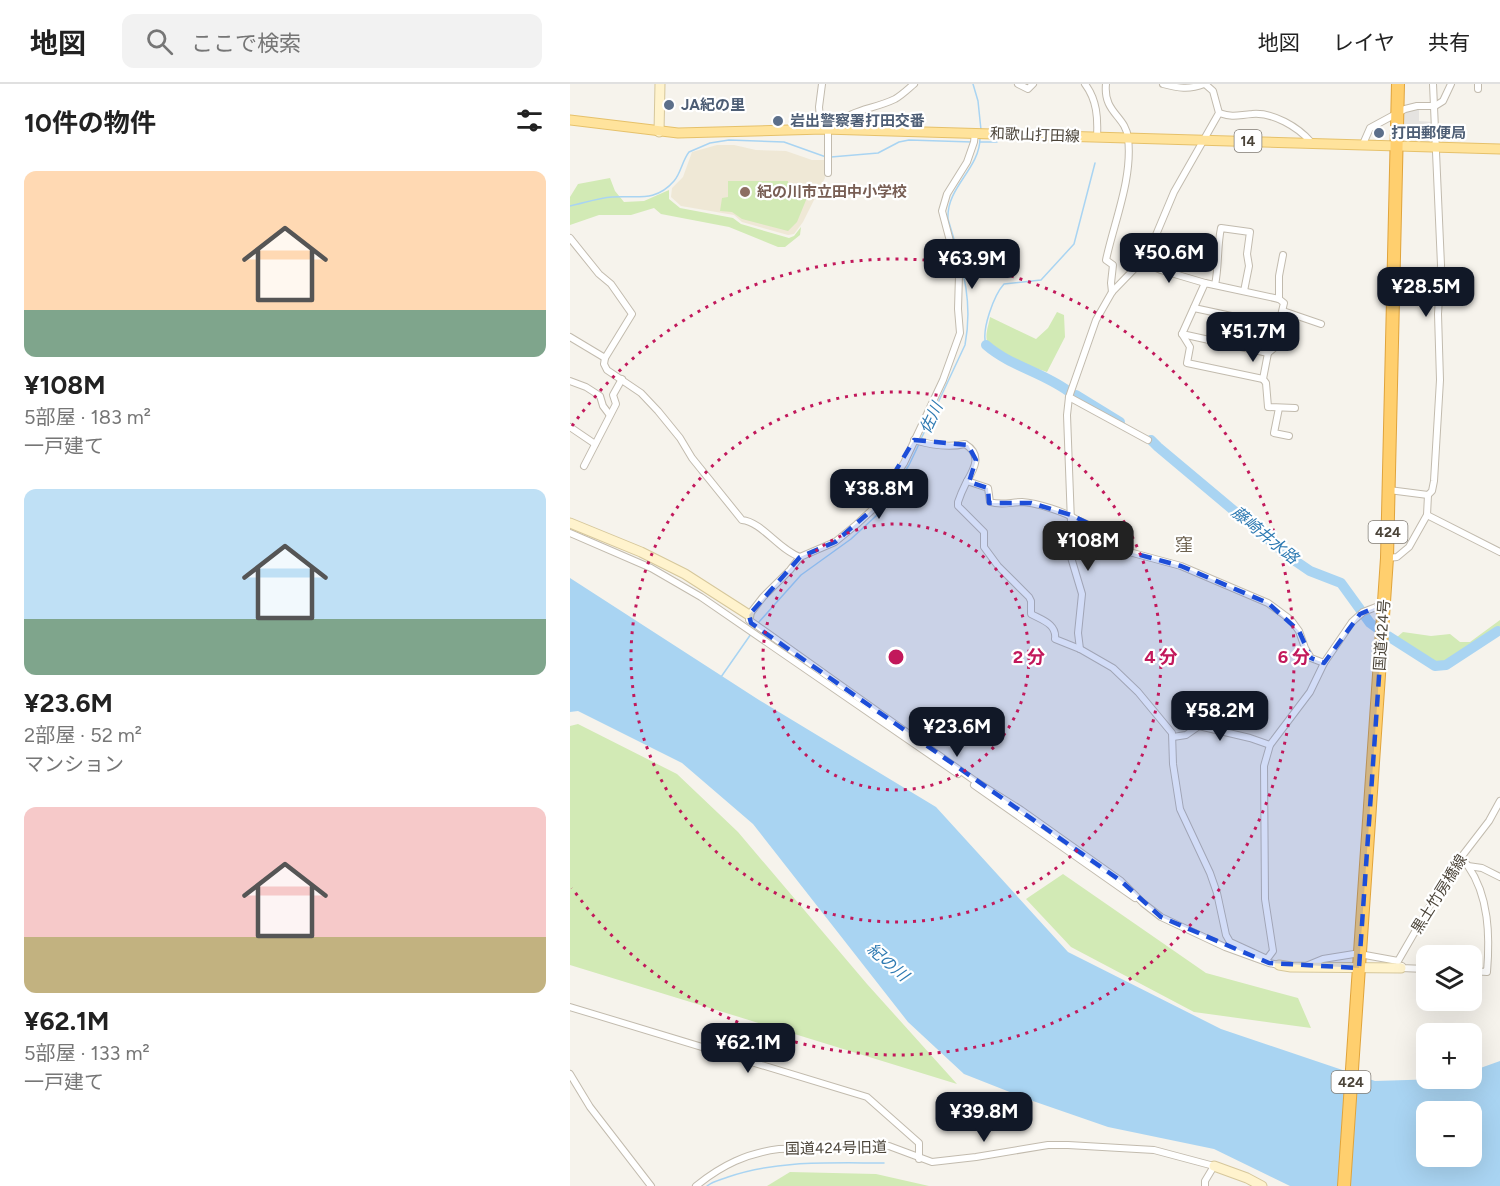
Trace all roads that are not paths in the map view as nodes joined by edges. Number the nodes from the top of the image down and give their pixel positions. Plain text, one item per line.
1 (660, 84) edge
2 (822, 84) edge
3 (914, 84) edge
4 (1018, 84) edge
5 (1033, 84) edge
6 (1085, 84) edge
7 (1106, 84) edge
8 (1163, 84) edge
9 (1204, 84) edge
10 (1398, 84) edge
11 (1433, 84) edge
12 (1450, 84) edge
13 (1435, 106) junction
14 (1220, 113) junction
15 (1397, 113) junction
16 (570, 120) edge
17 (827, 129) junction
18 (659, 132) junction
19 (977, 133) junction
20 (1097, 137) junction
21 (1128, 138) junction
22 (1203, 140) junction
23 (1311, 142) junction
24 (1363, 144) junction
25 (1396, 145) junction
26 (1437, 146) junction
27 (1500, 149) edge
28 (828, 173) dead end
29 (570, 237) edge
30 (1283, 255) dead end
31 (1141, 262) junction
32 (1205, 283) junction
33 (1215, 285) junction
34 (1244, 291) junction
35 (1112, 292) junction
36 (1279, 299) junction
37 (1194, 308) junction
38 (1283, 311) junction
39 (1321, 324) dead end
40 (1278, 326) junction
41 (1182, 334) junction
42 (570, 337) edge
43 (1268, 353) junction
44 (605, 358) junction
45 (622, 379) junction
46 (1263, 379) junction
47 (570, 381) edge
48 (1069, 397) junction
49 (1279, 408) junction
50 (1295, 408) dead end
51 (609, 414) junction
52 (570, 427) edge
53 (1288, 436) dead end
54 (915, 440) junction
55 (1148, 440) dead end
56 (595, 444) junction
57 (584, 466) dead end
58 (967, 481) junction
59 (1389, 490) junction
60 (1428, 495) junction
61 (1071, 515) junction
62 (1427, 515) junction
63 (570, 522) edge
64 (570, 533) edge
65 (1500, 552) edge
66 (800, 557) junction
67 (1387, 558) junction
68 (1384, 604) junction
69 (749, 622) junction
70 (1080, 649) junction
71 (1324, 663) junction
72 (1173, 737) junction
73 (1269, 745) junction
74 (1500, 801) edge
75 (1461, 857) junction
76 (1468, 866) junction
77 (1500, 877) edge
78 (1354, 954) dead end
79 (1365, 955) dead end
80 (1267, 959) junction
81 (1279, 965) junction
82 (1400, 965) junction
83 (1304, 967) junction
84 (1416, 967) edge
85 (1482, 972) edge
86 (1358, 973) junction
87 (570, 1007) edge
88 (570, 1074) edge
89 (920, 1159) junction
90 (1214, 1166) junction
91 (651, 1186) edge
92 (696, 1186) edge
93 (1205, 1186) edge
94 (1262, 1186) edge
95 (1344, 1186) edge

1 - 18 street
2 - 17 street
3 - 17 street
4 - 5 street
6 - 20 street
7 - 21 street
8 - 9 street
9 - 14 street
10 - 15 highway, 国道424号 / 424
11 - 13 street
12 - 13 street
13 - 15 street
13 - 26 street
14 - 22 street
14 - 23 street
15 - 24 street
15 - 25 highway, 国道424号 / 424
16 - 18 main road, 和歌山打田線 / 14
17 - 18 main road, 和歌山打田線 / 14
17 - 19 main road, 和歌山打田線 / 14
17 - 28 street
19 - 20 main road, 和歌山打田線 / 14
19 - 54 street
20 - 21 main road, 和歌山打田線 / 14
21 - 22 main road, 和歌山打田線 / 14
21 - 35 street
22 - 23 main road, 和歌山打田線 / 14
22 - 31 street
23 - 24 main road, 和歌山打田線 / 14
24 - 25 main road, 和歌山打田線 / 14
25 - 26 main road, 和歌山打田線 / 14
25 - 59 highway, 国道424号 / 424
26 - 27 main road, 和歌山打田線 / 14
26 - 60 street
29 - 44 street
30 - 36 street
31 - 32 street
31 - 35 street
32 - 33 street
32 - 37 street
33 - 34 street
33 - 34 street
34 - 36 street
35 - 48 street
36 - 38 street
37 - 40 street
37 - 41 street
38 - 39 street
38 - 40 street
40 - 43 street
41 - 43 street
41 - 46 street
42 - 44 street
43 - 46 street
44 - 45 street
45 - 51 street
45 - 66 street
46 - 49 street
47 - 51 street
48 - 55 street
48 - 61 street
49 - 50 street
49 - 53 street
51 - 56 street
52 - 56 street
54 - 58 street
54 - 66 street
56 - 57 street
58 - 61 street
58 - 70 street
59 - 60 street
59 - 67 highway, 国道424号 / 424
60 - 62 street
61 - 70 street
61 - 71 street
62 - 65 street
62 - 67 street
63 - 69 street
64 - 69 street
66 - 69 street
67 - 68 highway, 国道424号 / 424
68 - 71 street
68 - 86 highway, 国道424号 / 424
69 - 81 street
70 - 72 street
71 - 73 street
72 - 73 street
72 - 80 street
73 - 80 street
74 - 75 street, 黒土竹房橋線
75 - 76 street
75 - 82 street, 黒土竹房橋線
76 - 77 street
76 - 85 street
78 - 83 street
79 - 82 street
80 - 81 street
81 - 83 street
82 - 84 street
82 - 86 street
83 - 86 street
86 - 95 highway, 国道424号 / 424
87 - 89 street
88 - 91 street
89 - 90 street, 国道424号旧道
89 - 92 street, 国道424号旧道
90 - 93 street
90 - 94 street, 国道424号旧道

